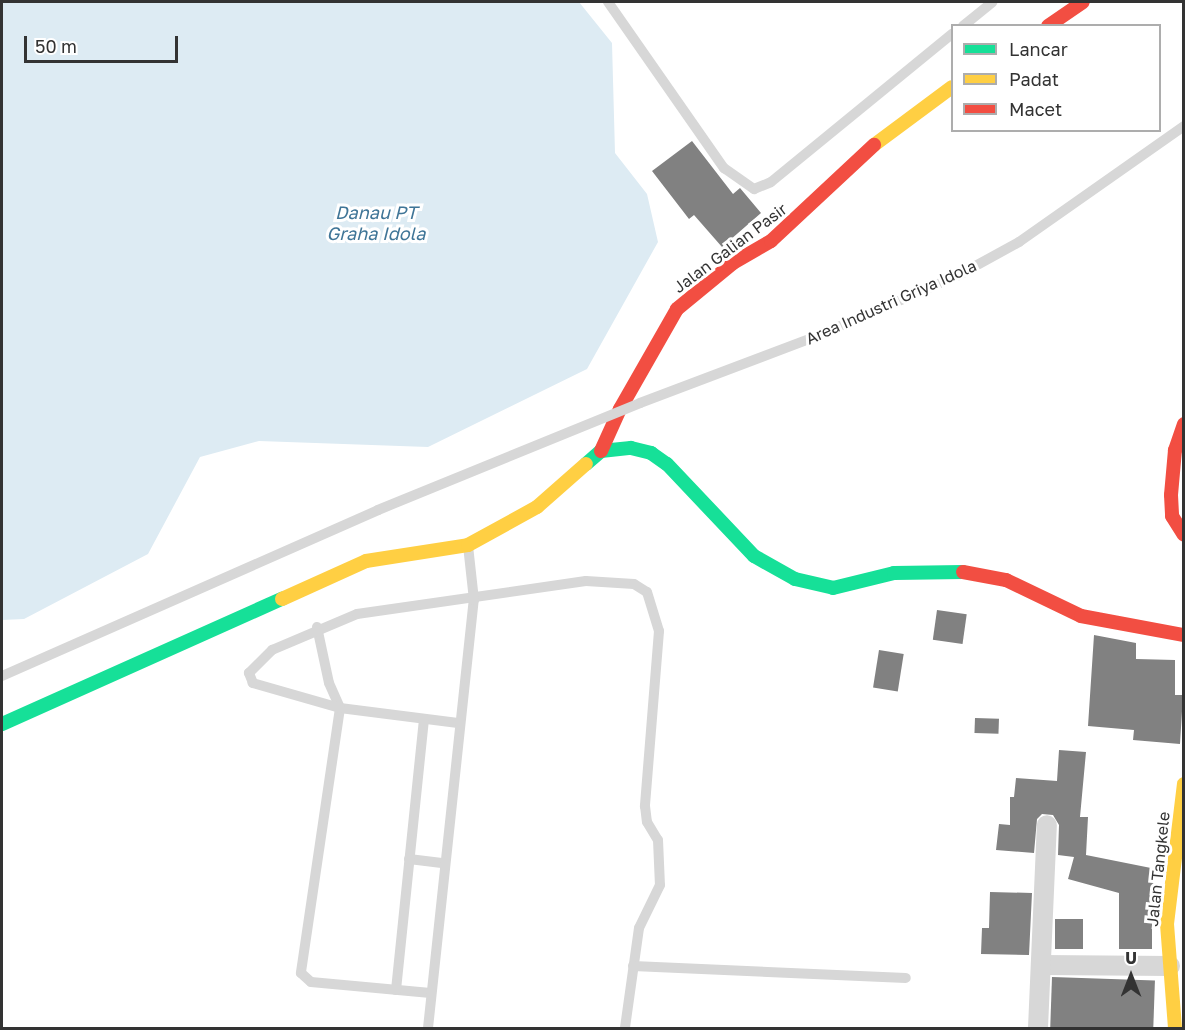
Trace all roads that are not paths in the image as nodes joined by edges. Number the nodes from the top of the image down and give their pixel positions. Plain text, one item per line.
1 (608, 2) edge
2 (993, 2) edge
3 (1083, 2) edge
4 (966, 24) edge
5 (1051, 24) edge
6 (951, 35) edge
7 (951, 88) edge
8 (1184, 126) edge
9 (1184, 424) edge
10 (601, 451) junction
11 (1184, 536) edge
12 (468, 545) junction
13 (474, 600) junction
14 (318, 627) junction
15 (1184, 635) edge
16 (2, 676) edge
17 (340, 708) junction
18 (424, 718) junction
19 (458, 723) junction
20 (2, 724) edge
21 (1184, 784) edge
22 (1047, 825) dead end
23 (409, 859) junction
24 (444, 863) junction
25 (1176, 902) edge
26 (1041, 965) junction
27 (633, 966) junction
28 (906, 978) dead end
29 (1175, 979) edge
30 (396, 990) junction
31 (430, 993) junction
32 (428, 1029) edge
33 (625, 1029) edge
34 (1038, 1029) edge
35 (1175, 1029) edge

1 - 6 lane
2 - 4 lane
3 - 5 street
7 - 10 street, Jalan Galian Pasir
8 - 16 lane, Area Industri Griya Idola, bridge
9 - 11 street
10 - 12 street
10 - 15 street
12 - 13 lane
12 - 20 street
13 - 14 lane
13 - 19 lane
13 - 27 lane
14 - 17 lane
14 - 17 lane
17 - 18 lane
17 - 30 lane
18 - 19 lane
18 - 23 lane
19 - 24 lane
21 - 25 street, Jalan Tangkele
22 - 26 street
23 - 24 lane
23 - 30 lane
24 - 31 lane
25 - 29 street, Jalan Tangkele
26 - 29 street
26 - 34 street
27 - 28 lane
27 - 33 lane
29 - 35 street, Jalan Tangkele
30 - 31 lane
31 - 32 lane

